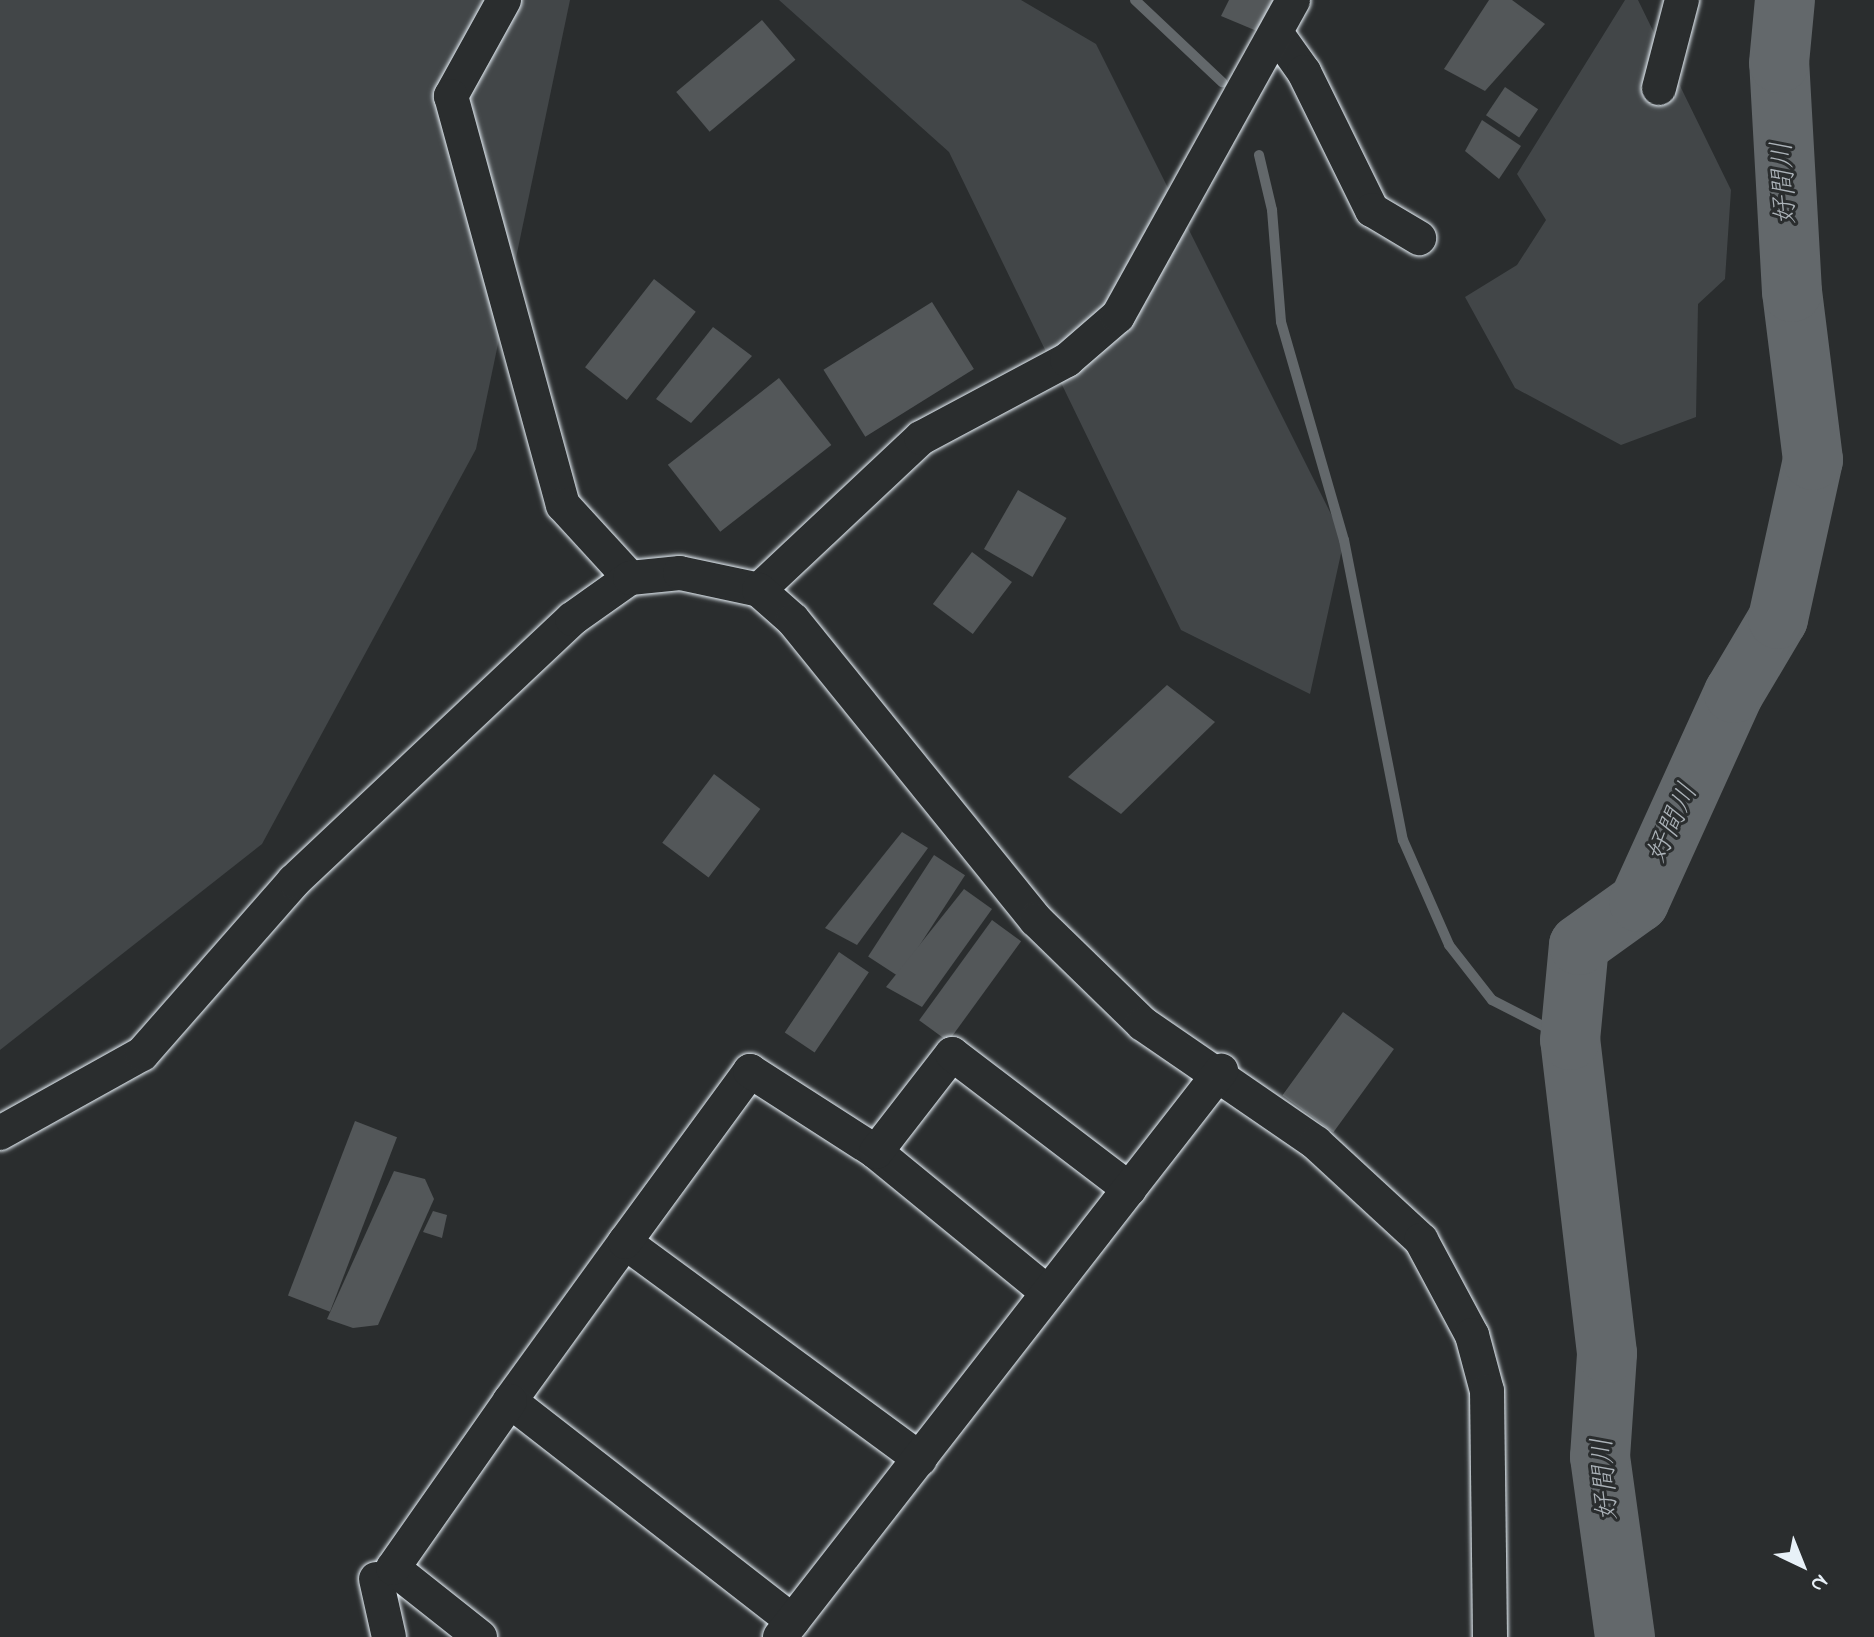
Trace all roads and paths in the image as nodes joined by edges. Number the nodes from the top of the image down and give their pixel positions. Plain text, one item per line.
1 (504, 0) edge
2 (1293, 0) edge
3 (1682, 0) edge
4 (1277, 34) junction
5 (1659, 88) dead end
6 (1419, 238) dead end
7 (630, 578) junction
8 (759, 590) junction
9 (1221, 1071) junction
10 (0, 1133) edge
11 (876, 1152) junction
12 (1129, 1189) junction
13 (625, 1242) junction
14 (1048, 1293) junction
15 (510, 1401) junction
16 (920, 1459) junction
17 (376, 1579) dead end
18 (787, 1629) edge
19 (389, 1637) edge
20 (480, 1637) edge
21 (1490, 1637) edge

1 - 7 street
2 - 4 street
3 - 5 street
4 - 6 street
4 - 8 street
7 - 8 street
7 - 10 street
8 - 9 street
9 - 12 street
9 - 21 street
11 - 12 street
11 - 13 street
11 - 14 street
12 - 14 street
13 - 15 street
13 - 16 street
14 - 16 street
15 - 18 street
15 - 20 street
16 - 18 street
17 - 19 street

